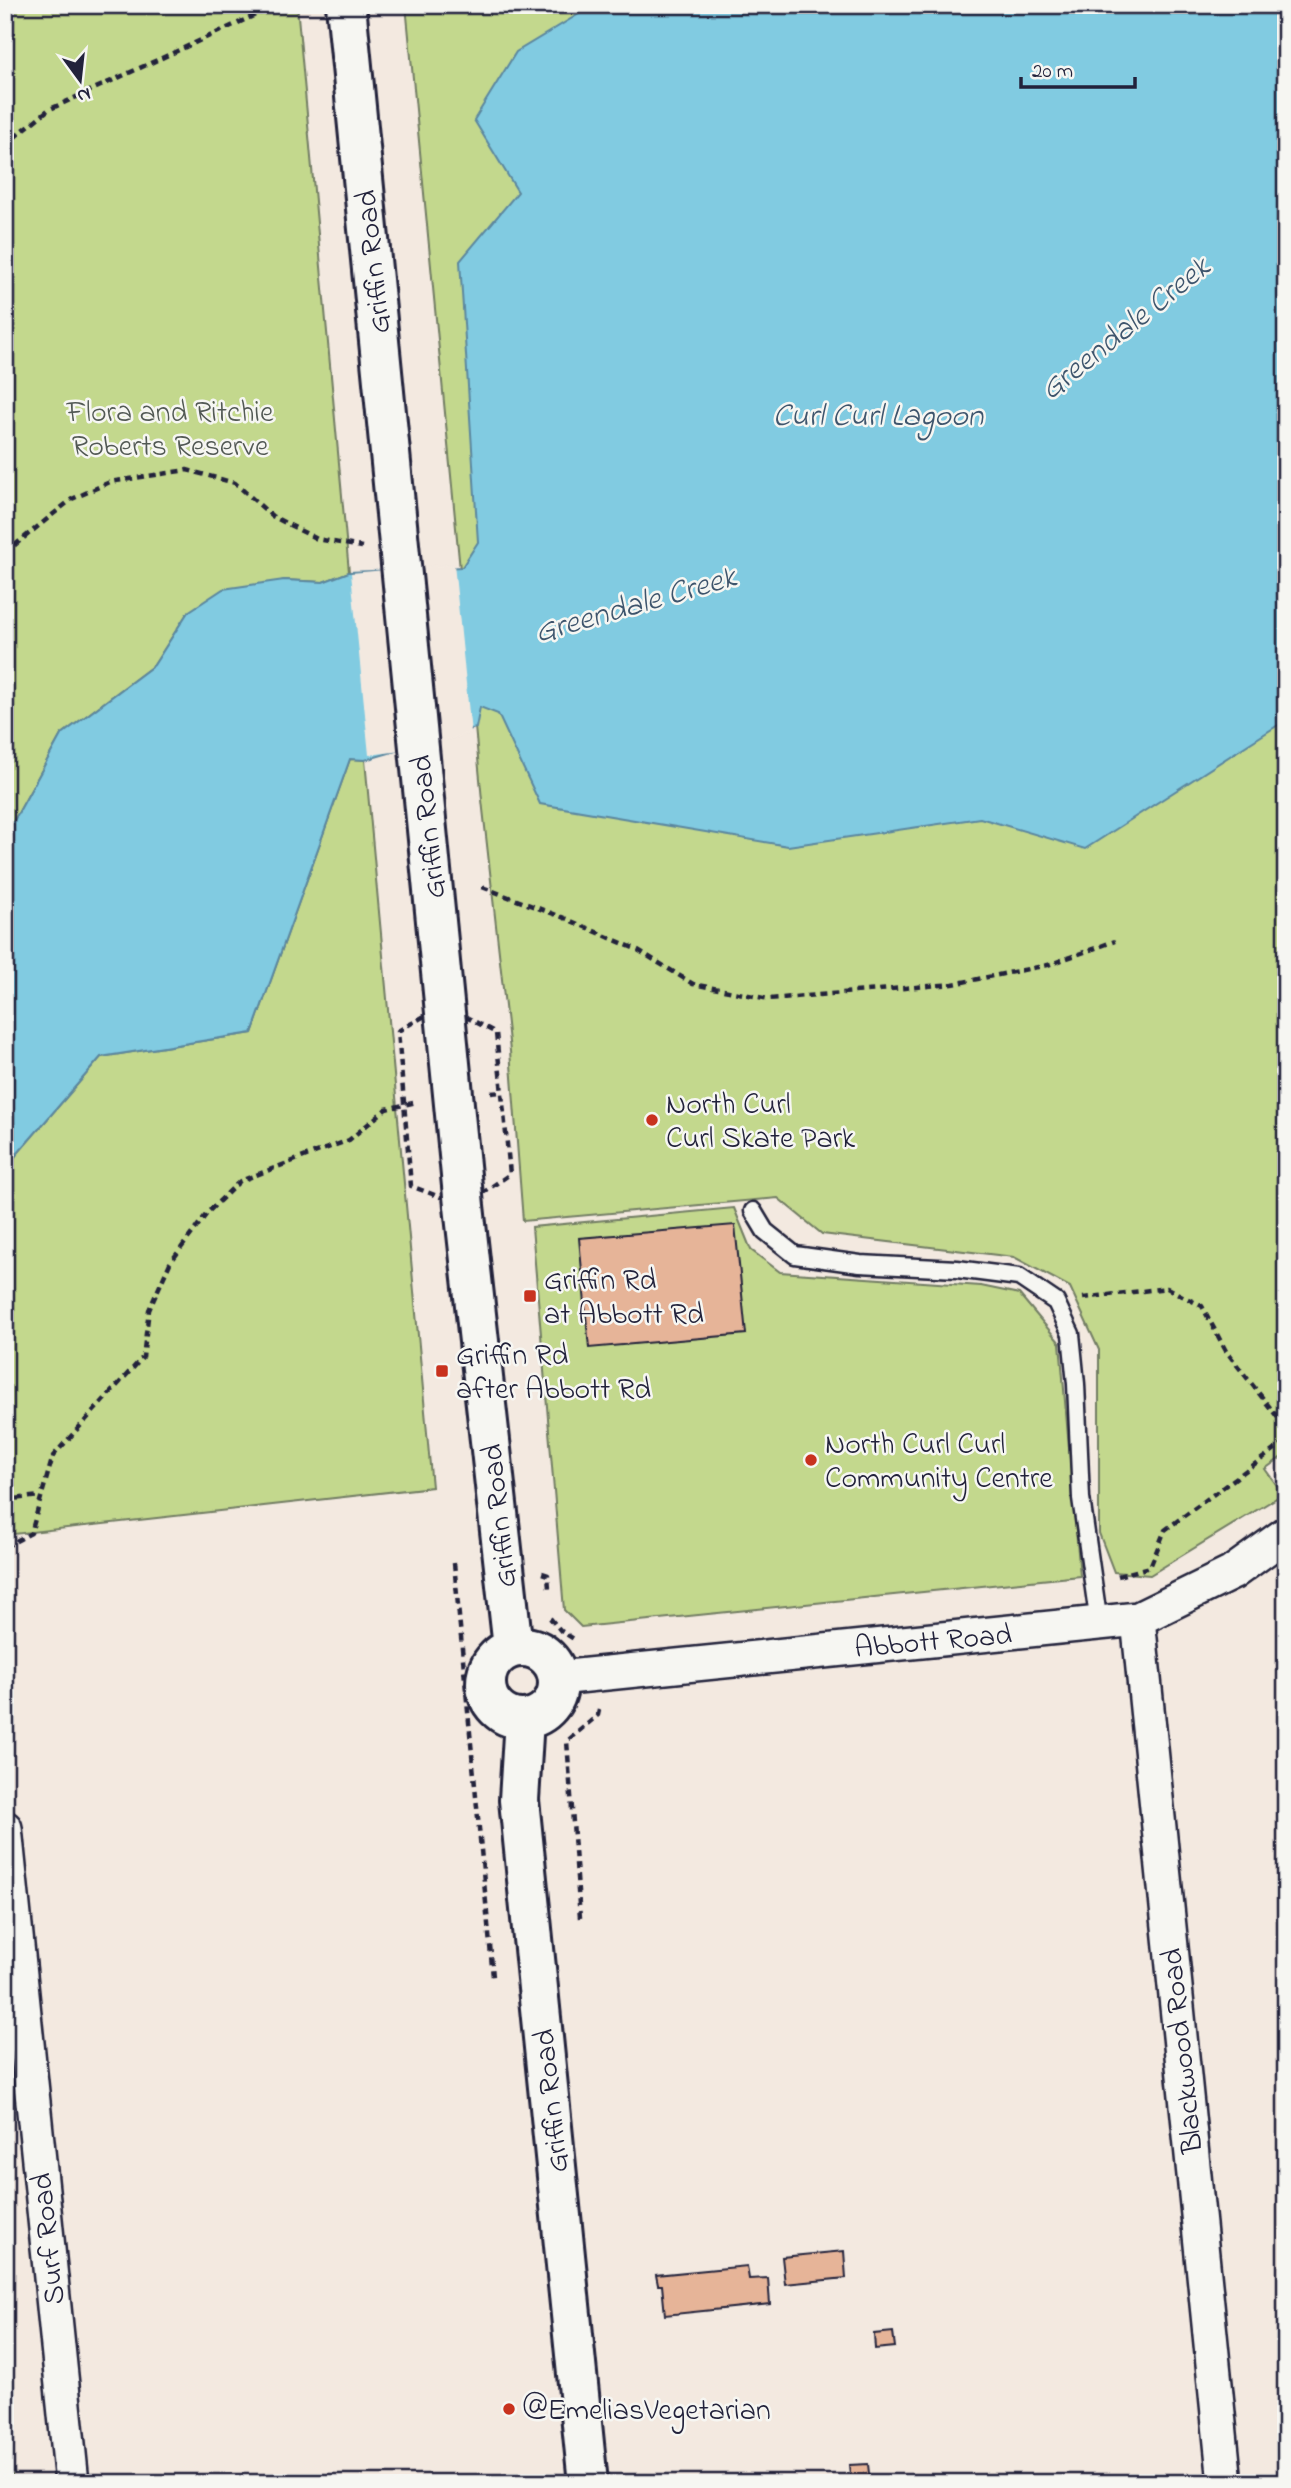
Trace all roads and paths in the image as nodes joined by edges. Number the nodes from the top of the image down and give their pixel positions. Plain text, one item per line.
1 (283, 5) edge
2 (346, 5) edge
3 (5, 145) edge
4 (5, 553) edge
5 (401, 561) junction
6 (482, 887) dead end
7 (1115, 941) dead end
8 (404, 1104) dead end
9 (753, 1211) dead end
10 (1056, 1302) junction
11 (1286, 1428) edge
12 (1286, 1441) edge
13 (40, 1496) junction
14 (5, 1500) edge
15 (1286, 1534) edge
16 (5, 1547) edge
17 (454, 1563) dead end
18 (1094, 1583) junction
19 (1138, 1619) junction
20 (1099, 1625) junction
21 (513, 1648) junction
22 (558, 1678) junction
23 (600, 1706) dead end
24 (524, 1719) junction
25 (5, 1828) edge
26 (580, 1918) dead end
27 (493, 1978) dead end
28 (72, 2483) edge
29 (588, 2483) edge
30 (1225, 2483) edge

1 - 3 path
2 - 5 main road, Griffin Road
4 - 5 path
5 - 21 main road, Griffin Road
6 - 7 path
8 - 13 path
9 - 10 lane
10 - 11 path
10 - 18 lane
12 - 18 path
13 - 14 path
13 - 16 path
15 - 19 street, Abbott Road
17 - 27 path
18 - 20 lane
19 - 20 street, Abbott Road
19 - 30 street, Blackwood Road
20 - 22 street, Abbott Road
21 - 22 main road
21 - 24 main road
22 - 24 main road
23 - 26 path
24 - 29 main road, Griffin Road
25 - 28 street, Surf Road

